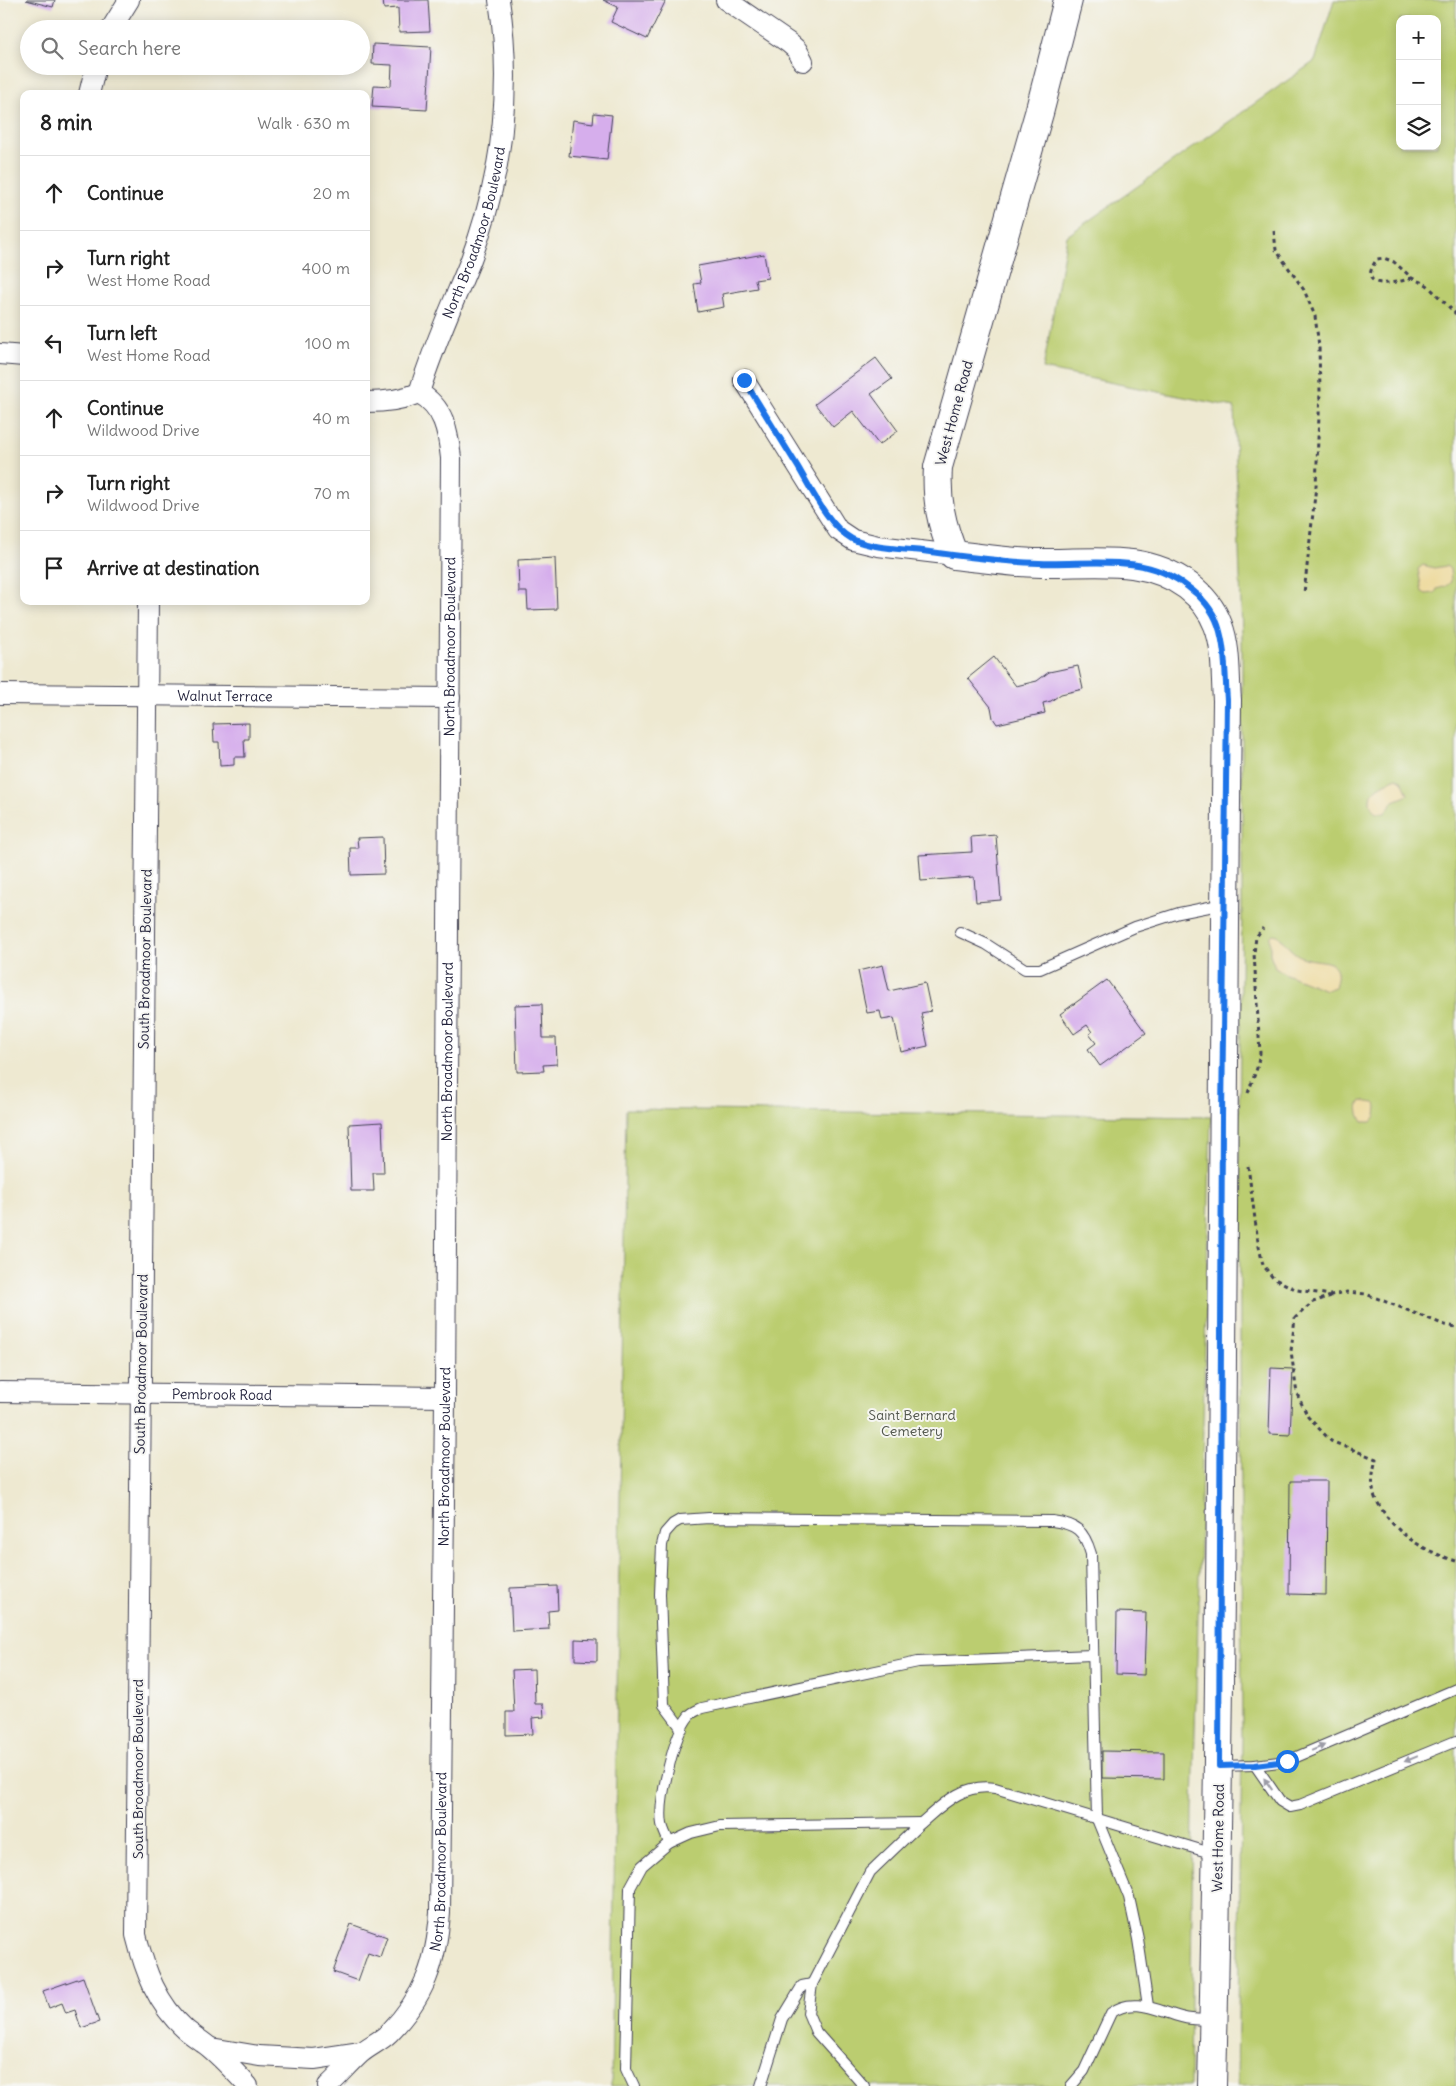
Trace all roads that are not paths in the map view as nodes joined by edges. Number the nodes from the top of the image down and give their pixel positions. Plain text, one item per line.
1 (129, 0) edge
2 (499, 0) edge
3 (726, 0) edge
4 (1068, 0) edge
5 (117, 20) edge
6 (803, 61) dead end
7 (94, 75) edge
8 (90, 90) edge
9 (0, 354) edge
10 (20, 356) edge
11 (744, 380) dead end
12 (419, 393) junction
13 (370, 402) edge
14 (954, 555) junction
15 (148, 605) edge
16 (0, 694) edge
17 (147, 696) junction
18 (450, 698) junction
19 (1225, 904) junction
20 (960, 932) dead end
21 (0, 1392) edge
22 (140, 1393) junction
23 (445, 1397) junction
24 (1092, 1655) junction
25 (1456, 1689) edge
26 (682, 1729) junction
27 (1456, 1741) edge
28 (1255, 1765) junction
29 (1219, 1766) junction
30 (1097, 1819) junction
31 (921, 1823) junction
32 (669, 1843) junction
33 (1218, 1855) junction
34 (812, 1984) junction
35 (1148, 2006) junction
36 (1214, 2020) junction
37 (210, 2048) junction
38 (361, 2052) junction
39 (248, 2086) edge
40 (328, 2086) edge
41 (634, 2086) edge
42 (760, 2086) edge
43 (864, 2086) edge
44 (1071, 2086) edge
45 (1212, 2086) edge

1 - 5 street
2 - 12 street, North Broadmoor Boulevard
3 - 6 street
4 - 14 street, West Home Road
7 - 8 street
9 - 10 street
11 - 14 street
12 - 13 street
12 - 18 street, North Broadmoor Boulevard
14 - 19 street, West Home Road
15 - 17 street, South Broadmoor Boulevard
16 - 17 street, Walnut Terrace
17 - 18 street, Walnut Terrace
17 - 22 street, South Broadmoor Boulevard
18 - 23 street, North Broadmoor Boulevard
19 - 20 lane
19 - 29 street, West Home Road
21 - 22 street, Pembrook Road
22 - 23 street, Pembrook Road
22 - 37 street, South Broadmoor Boulevard
23 - 38 street, North Broadmoor Boulevard
24 - 26 lane
24 - 26 lane
24 - 30 lane
28 -> 25 lane
26 - 32 lane
27 -> 28 lane
28 - 29 lane
29 - 33 street, West Home Road
30 - 31 lane
30 - 33 lane
30 - 35 lane
31 - 32 lane
31 - 34 lane
32 - 41 lane
33 - 36 street, West Home Road
34 - 42 lane
34 - 43 lane
35 - 36 lane
35 - 44 lane
36 - 45 street, West Home Road
37 - 38 street
37 - 39 street, South Broadmoor Boulevard
38 - 40 street, North Broadmoor Boulevard

